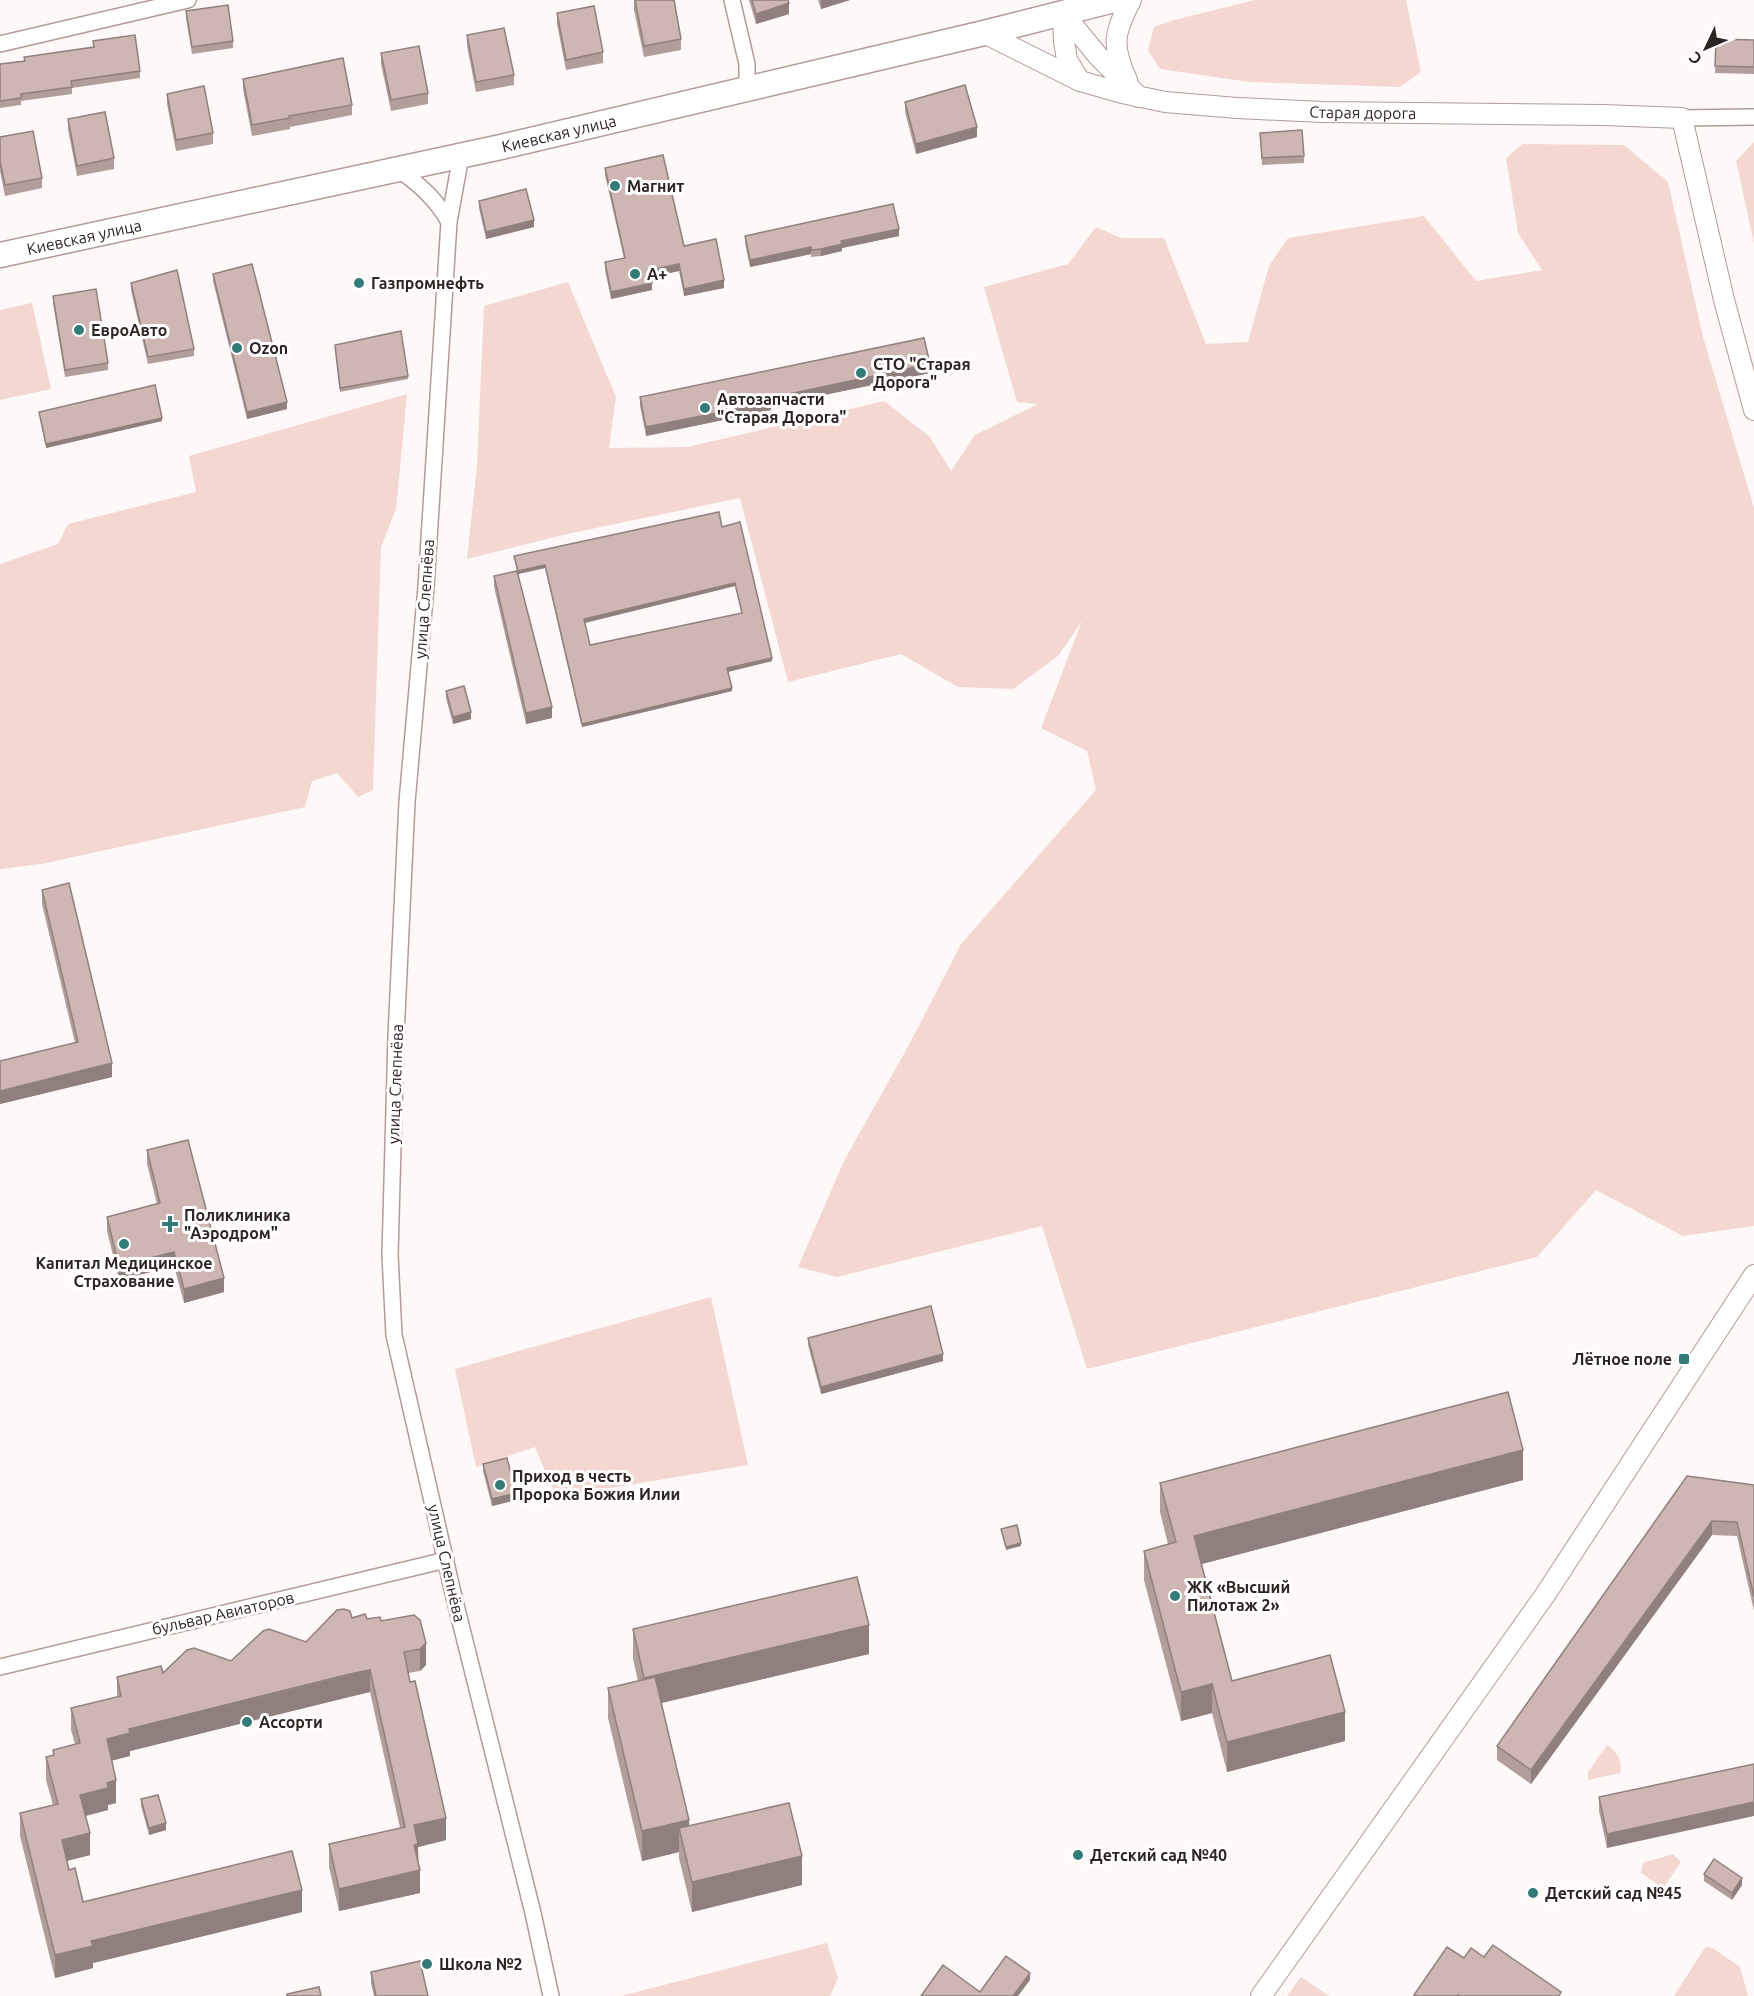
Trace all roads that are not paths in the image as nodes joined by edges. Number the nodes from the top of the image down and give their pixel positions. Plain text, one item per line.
1 (188, 0) edge
2 (732, 0) edge
3 (1114, 0) edge
4 (1131, 0) edge
5 (1064, 13) junction
6 (984, 33) junction
7 (0, 44) edge
8 (1080, 81) junction
9 (747, 88) junction
10 (1139, 97) junction
11 (1754, 117) edge
12 (1682, 118) junction
13 (461, 156) junction
14 (399, 170) junction
15 (448, 222) junction
16 (0, 255) edge
17 (1754, 410) edge
18 (1754, 1275) edge
19 (446, 1560) junction
20 (0, 1667) edge
21 (551, 1996) edge
22 (1261, 1996) edge

1 - 7 street
2 - 9 street
3 - 5 main road, Киевская улица
4 - 10 street
5 - 6 main road, Киевская улица
5 - 8 street
5 - 10 street
6 - 8 street, Старая дорога
6 - 9 main road, Киевская улица
8 - 10 street, Старая дорога
9 - 13 main road, Киевская улица
10 - 12 street, Старая дорога
11 - 12 street, Старая дорога
12 - 17 street
13 - 14 main road, Киевская улица
13 - 15 street, улица Слепнёва
14 - 15 street
14 - 16 main road, Киевская улица
15 - 19 street, улица Слепнёва
18 - 22 street
19 - 20 street, бульвар Авиаторов
19 - 21 street, улица Слепнёва

